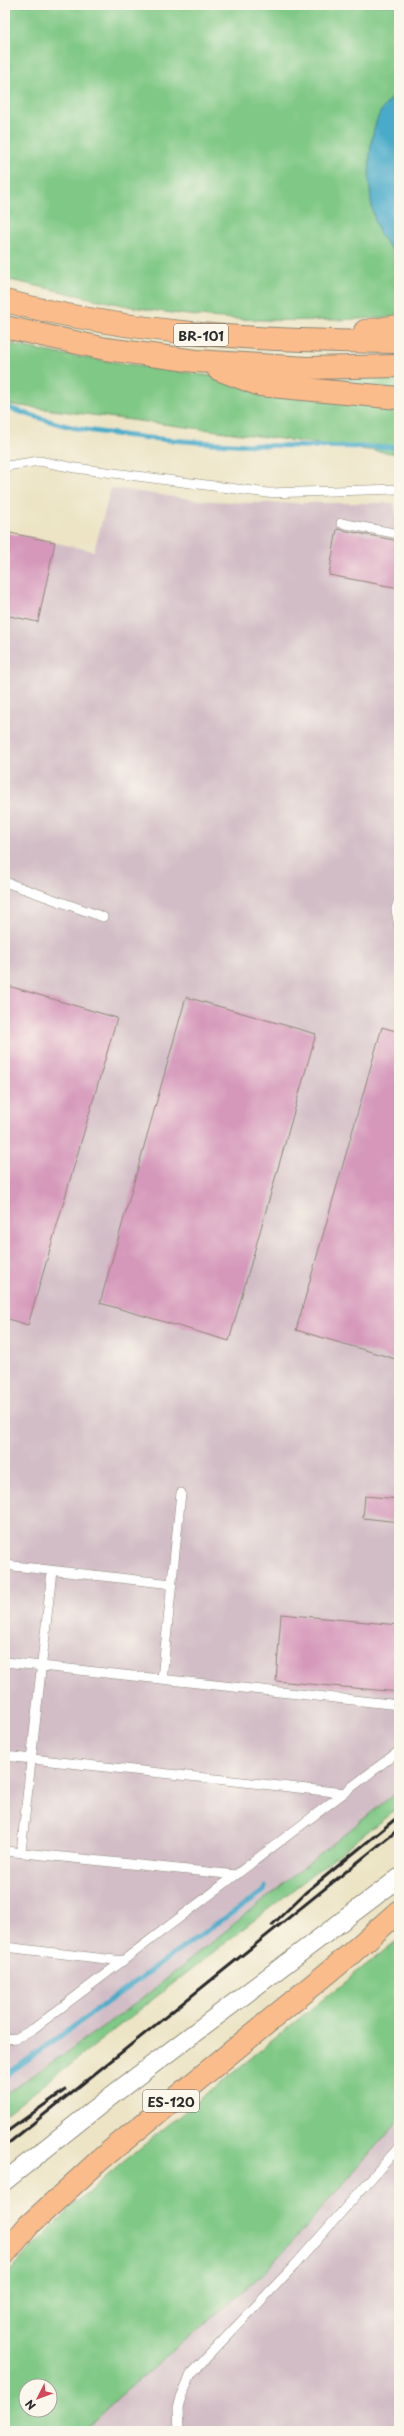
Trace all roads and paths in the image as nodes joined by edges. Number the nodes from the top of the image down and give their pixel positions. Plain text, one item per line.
1 (5, 301) edge
2 (399, 326) edge
3 (5, 327) edge
4 (292, 342) junction
5 (399, 342) edge
6 (196, 360) junction
7 (399, 366) edge
8 (399, 398) edge
9 (5, 469) edge
10 (399, 489) edge
11 (342, 523) dead end
12 (399, 534) edge
13 (5, 882) edge
14 (399, 899) edge
15 (103, 917) dead end
16 (399, 927) edge
17 (181, 1493) dead end
18 (5, 1566) edge
19 (52, 1571) junction
20 (172, 1584) junction
21 (5, 1662) edge
22 (41, 1666) junction
23 (162, 1679) junction
24 (399, 1705) edge
25 (399, 1752) edge
26 (5, 1756) edge
27 (31, 1759) junction
28 (344, 1793) junction
29 (5, 1851) edge
30 (20, 1852) junction
31 (236, 1875) junction
32 (399, 1878) edge
33 (399, 1911) edge
34 (399, 1922) edge
35 (5, 1947) edge
36 (346, 1958) junction
37 (124, 1961) junction
38 (5, 2039) edge
39 (399, 2147) edge
40 (5, 2181) edge
41 (5, 2253) edge
42 (179, 2431) edge

1 - 4 main road, BR-101
2 - 4 main road
3 - 6 main road, BR-101
4 - 5 main road, BR-101
6 - 7 main road, BR-101
6 - 8 main road
9 - 10 lane
11 - 12 lane
13 - 15 lane
14 - 16 lane
17 - 20 lane
18 - 19 lane
19 - 20 lane
19 - 22 lane
20 - 23 lane
21 - 22 lane
22 - 23 lane
22 - 27 lane
23 - 24 lane
25 - 28 lane
26 - 27 lane
27 - 28 lane
27 - 30 lane
28 - 31 lane
29 - 30 lane
30 - 31 lane
31 - 37 lane
32 - 40 street
33 - 36 main road, ES-120
34 - 36 main road, ES-120
35 - 37 lane
36 - 41 main road, ES-120
37 - 38 lane
39 - 42 lane

